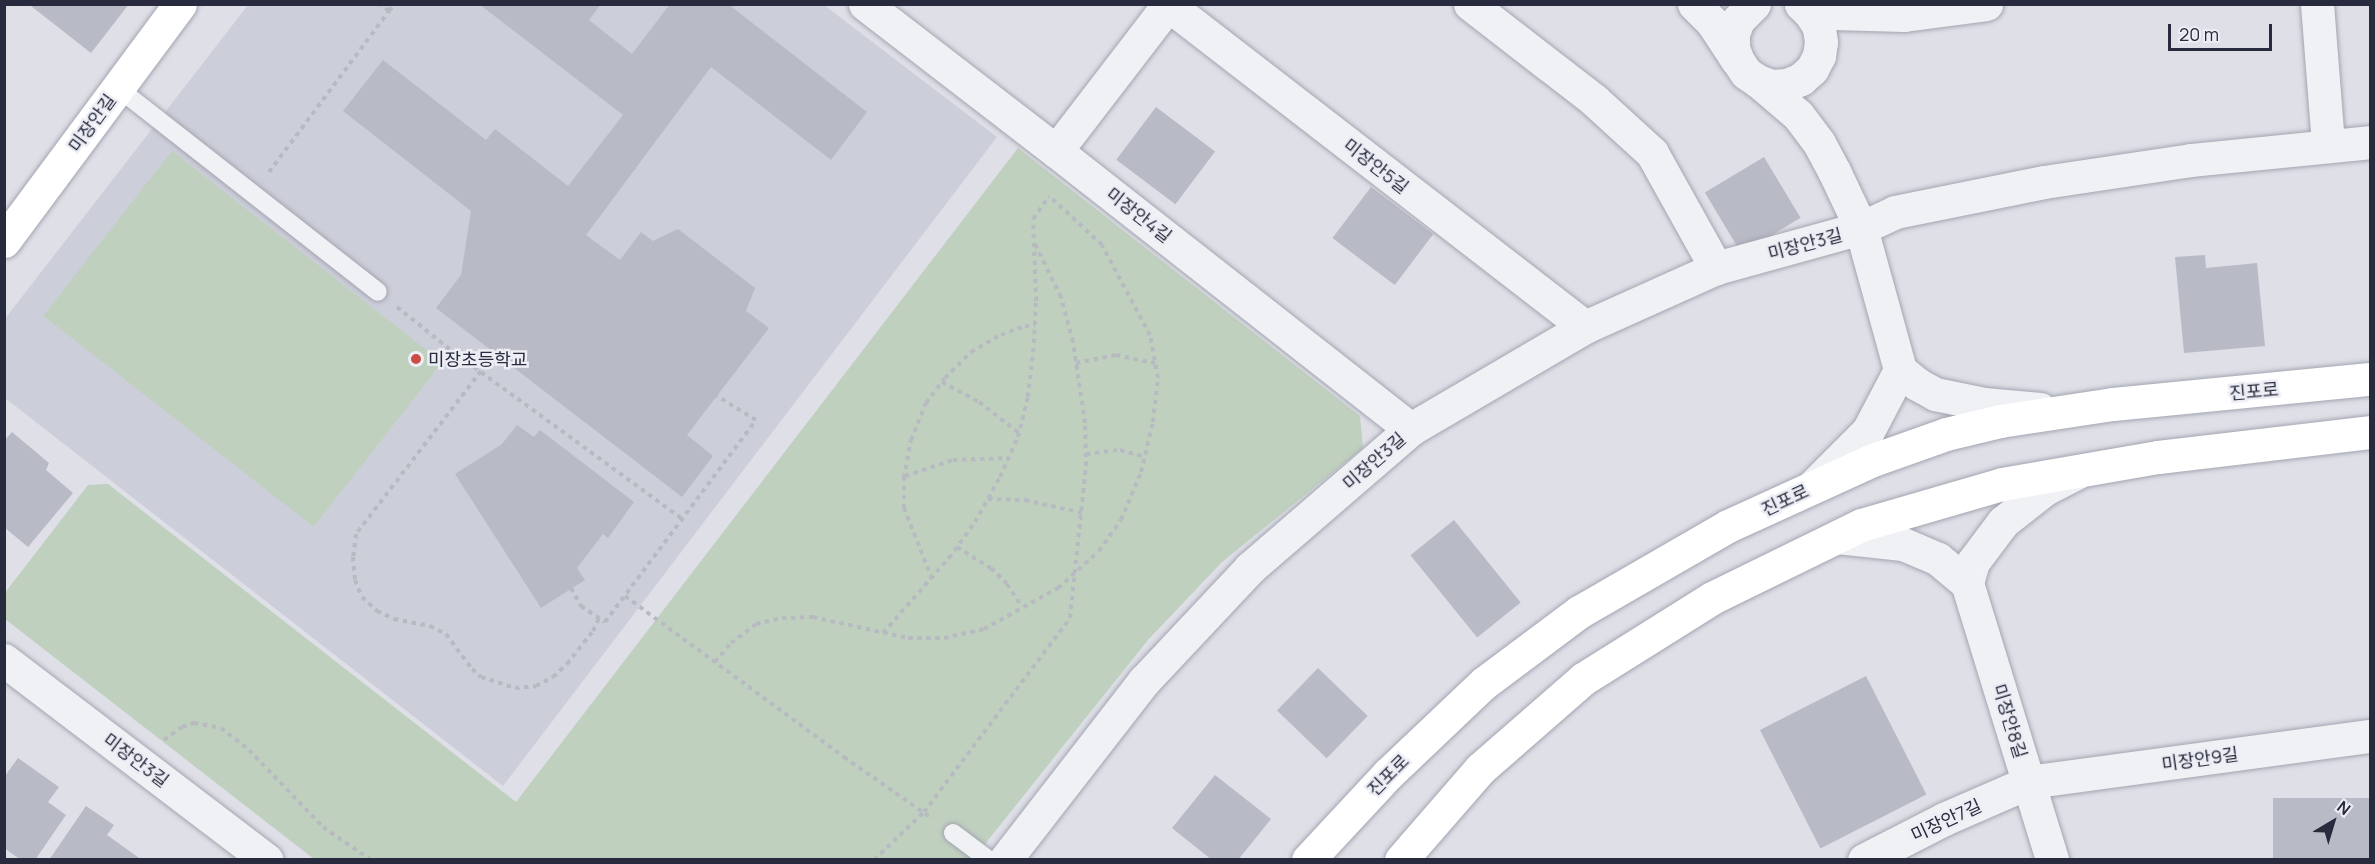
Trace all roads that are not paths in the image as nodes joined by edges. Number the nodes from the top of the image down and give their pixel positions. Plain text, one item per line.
1 (180, 4) edge
2 (865, 4) edge
3 (1470, 4) edge
4 (1694, 4) edge
5 (1754, 4) edge
6 (1801, 4) edge
7 (1986, 4) edge
8 (2317, 4) edge
9 (1168, 5) edge
10 (1904, 15) junction
11 (1815, 63) junction
12 (1748, 71) junction
13 (118, 88) junction
14 (2370, 142) edge
15 (2328, 145) junction
16 (1056, 151) junction
17 (1834, 171) junction
18 (1862, 228) junction
19 (4, 242) edge
20 (1716, 268) junction
21 (378, 292) road end
22 (1585, 327) junction
23 (1900, 370) junction
24 (2370, 380) edge
25 (2068, 411) junction
26 (1411, 429) junction
27 (2370, 432) edge
28 (2083, 470) junction
29 (1811, 488) junction
30 (1837, 537) junction
31 (1967, 583) junction
32 (4, 660) edge
33 (2370, 735) edge
34 (2029, 782) junction
35 (953, 833) road end
36 (267, 860) edge
37 (989, 860) edge
38 (1005, 860) edge
39 (1308, 860) edge
40 (1401, 860) edge
41 (1863, 860) edge
42 (2052, 860) edge

1 - 13 street, 미장안길
2 - 16 street, 미장안4길
3 - 20 street
4 - 12 street
5 - 12 street
6 - 10 street
6 - 11 street
7 - 10 street
8 - 15 street
9 - 16 street
9 - 22 street, 미장안5길
10 - 11 street
11 - 12 street
11 - 17 street
12 - 17 street
13 - 19 street, 미장안길
13 - 21 lane
14 - 15 street, 미장안3길
15 - 18 street, 미장안3길
16 - 26 street, 미장안4길
17 - 18 street
18 - 20 street, 미장안3길
18 - 23 street
20 - 22 street, 미장안3길
22 - 26 street, 미장안3길
23 - 25 street
23 - 29 street
24 - 25 street, 진포로
25 - 29 street, 진포로
26 - 38 street, 미장안3길
27 - 28 street
28 - 30 street
28 - 31 street
29 - 39 street, 진포로
30 - 31 street
30 - 40 street
31 - 34 street, 미장안8길
32 - 36 street, 미장안3길
33 - 34 street, 미장안9길
34 - 41 street, 미장안7길
34 - 42 street, 미장안8길
35 - 37 lane

